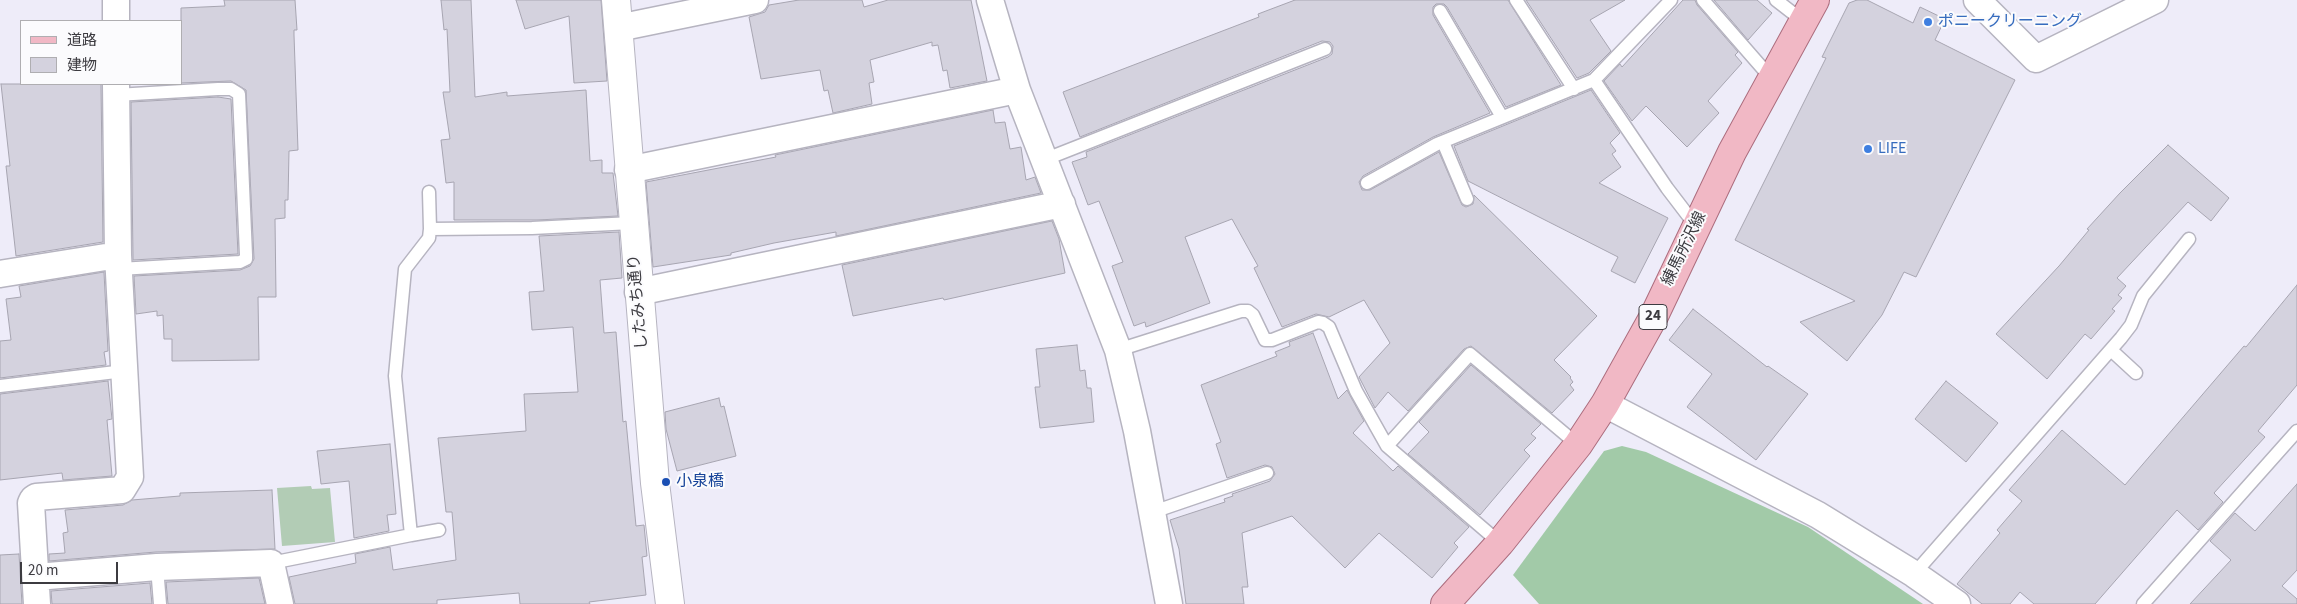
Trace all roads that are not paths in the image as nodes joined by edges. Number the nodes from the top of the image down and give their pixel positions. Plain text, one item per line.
1 (116, 0) edge
2 (616, 0) edge
3 (755, 0) edge
4 (990, 0) edge
5 (1516, 0) edge
6 (1671, 0) edge
7 (1703, 0) edge
8 (1776, 0) edge
9 (1977, 0) edge
10 (2155, 0) edge
11 (1809, 10) edge
12 (1440, 11) dead end
13 (116, 20) edge
14 (618, 28) junction
15 (1325, 49) dead end
16 (1771, 78) junction
17 (1594, 80) junction
18 (116, 89) edge
19 (1574, 89) junction
20 (1017, 90) junction
21 (1502, 117) junction
22 (1443, 142) junction
23 (1046, 159) junction
24 (628, 170) junction
25 (1367, 183) dead end
26 (429, 192) dead end
27 (1467, 199) dead end
28 (1062, 204) junction
29 (632, 223) junction
30 (1696, 226) junction
31 (430, 229) junction
32 (2189, 239) dead end
33 (118, 262) junction
34 (0, 274) edge
35 (638, 292) junction
36 (1118, 350) junction
37 (2111, 350) junction
38 (124, 371) junction
39 (2136, 373) dead end
40 (0, 386) edge
41 (1605, 404) junction
42 (2297, 431) edge
43 (1578, 445) junction
44 (1387, 446) junction
45 (1267, 473) dead end
46 (1152, 512) junction
47 (439, 530) dead end
48 (411, 535) junction
49 (1500, 543) junction
50 (271, 564) junction
51 (156, 567) junction
52 (1914, 574) junction
53 (36, 577) junction
54 (37, 604) edge
55 (160, 604) edge
56 (280, 604) edge
57 (670, 604) edge
58 (1168, 604) edge
59 (1445, 604) edge
60 (1957, 604) edge
61 (2143, 604) edge

1 - 13 street
2 - 14 street, したみち通り
3 - 14 street
4 - 20 street
5 - 19 lane
6 - 17 lane
7 - 16 lane
8 - 11 lane
9 - 10 street
11 - 16 main road, 練馬所沢線 / 24
12 - 21 lane
14 - 24 street, したみち通り
15 - 23 lane
16 - 30 main road, 練馬所沢線 / 24
17 - 19 lane
17 - 30 lane
18 - 33 street
18 - 33 lane
19 - 21 lane
20 - 23 street
20 - 24 street
21 - 22 lane
22 - 25 lane
22 - 27 lane
23 - 28 street
24 - 29 street, したみち通り
26 - 31 lane
28 - 35 street
28 - 36 street
29 - 31 lane
29 - 35 street, したみち通り
30 - 41 main road, 練馬所沢線 / 24
31 - 48 lane
32 - 37 lane
33 - 34 street
33 - 38 street
35 - 57 street, したみち通り
36 - 44 lane
36 - 46 street
37 - 39 lane
37 - 52 lane
38 - 40 lane
38 - 53 street
41 - 43 main road, 練馬所沢線 / 24
41 - 52 street
42 - 61 lane
43 - 44 lane
43 - 49 main road, 練馬所沢線 / 24
44 - 49 lane
45 - 46 lane
46 - 58 street
47 - 48 lane
48 - 50 lane
49 - 59 main road, 練馬所沢線 / 24
50 - 51 street
50 - 56 street
51 - 53 street
51 - 55 lane
52 - 60 street
53 - 54 street

